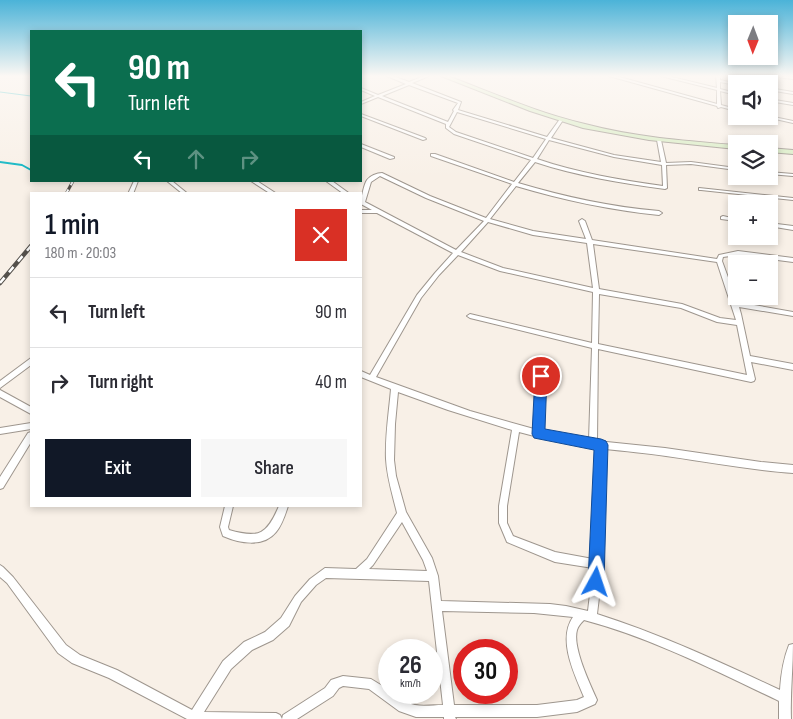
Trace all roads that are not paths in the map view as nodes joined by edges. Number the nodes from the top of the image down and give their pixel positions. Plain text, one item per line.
1 (414, 110) edge
2 (454, 110) joint
3 (533, 110) edge
4 (362, 115) edge
5 (778, 119) edge
6 (561, 120) junction
7 (793, 122) edge
8 (449, 124) junction
9 (424, 139) dead end
10 (549, 139) junction
11 (659, 140) junction
12 (362, 145) edge
13 (728, 146) edge
14 (778, 151) edge
15 (793, 152) edge
16 (433, 155) dead end
17 (392, 158) dead end
18 (534, 160) junction
19 (664, 164) junction
20 (728, 168) edge
21 (778, 174) edge
22 (793, 175) edge
23 (170, 182) edge
24 (254, 182) edge
25 (330, 182) edge
26 (516, 184) junction
27 (701, 189) dead end
28 (183, 192) edge
29 (271, 192) edge
30 (345, 192) edge
31 (793, 199) edge
32 (362, 203) edge
33 (362, 212) edge
34 (380, 212) junction
35 (659, 213) dead end
36 (723, 218) dead end
37 (728, 219) edge
38 (487, 220) junction
39 (582, 221) dead end
40 (778, 226) edge
41 (793, 228) edge
42 (590, 242) junction
43 (458, 253) junction
44 (793, 260) edge
45 (718, 261) junction
46 (728, 286) edge
47 (596, 291) junction
48 (735, 305) edge
49 (741, 305) edge
50 (793, 314) edge
51 (470, 316) dead end
52 (739, 322) junction
53 (595, 346) junction
54 (746, 358) junction
55 (30, 362) edge
56 (793, 367) edge
57 (362, 374) edge
58 (541, 376) dead end
59 (372, 378) junction
60 (0, 385) edge
61 (396, 388) junction
62 (0, 393) edge
63 (30, 410) edge
64 (30, 426) edge
65 (516, 427) junction
66 (0, 431) edge
67 (538, 434) junction
68 (30, 437) edge
69 (597, 445) junction
70 (793, 468) edge
71 (0, 485) edge
72 (229, 507) edge
73 (283, 507) edge
74 (402, 514) junction
75 (598, 564) junction
76 (0, 570) edge
77 (358, 574) junction
78 (433, 576) junction
79 (437, 606) junction
80 (587, 616) junction
81 (793, 649) edge
82 (784, 698) junction
83 (449, 714) edge
84 (194, 718) edge
85 (276, 719) edge
86 (287, 719) edge
87 (785, 719) edge

1 - 8 street
2 - 8 street
2 - 10 street
3 - 6 street
4 - 9 street
5 - 7 street
6 - 10 street
6 - 11 street
8 - 18 street
10 - 18 street
10 - 19 street
11 - 13 street
11 - 19 street
12 - 17 street
14 - 15 street
16 - 26 street
18 - 19 street
18 - 26 street
19 - 20 street
21 - 22 street
23 - 28 street
24 - 29 street
25 - 30 street
26 - 35 street
26 - 38 street
27 - 31 street
32 - 34 street
32 - 38 street
33 - 34 street
34 - 43 street
36 - 37 street
38 - 42 street
38 - 43 street
39 - 42 street
40 - 41 street
42 - 45 street
42 - 47 street
43 - 47 street
43 - 59 street
44 - 45 street
45 - 46 street
47 - 52 street
47 - 53 street
48 - 52 street
49 - 50 street
51 - 53 street
52 - 54 street
53 - 54 street
53 - 69 street
54 - 56 street
55 - 60 street
57 - 59 street
58 - 67 street
59 - 61 street
61 - 65 street
61 - 74 street
62 - 63 street
64 - 66 street
65 - 67 street
65 - 75 street
67 - 69 street
68 - 71 street
69 - 70 street
69 - 75 street
72 - 73 street
74 - 77 street
74 - 78 street
75 - 80 street
76 - 84 street
77 - 78 street
77 - 84 street
78 - 79 street
79 - 80 street
79 - 83 street
80 - 82 street
80 - 83 street
81 - 82 street
82 - 87 street
83 - 86 street
84 - 85 street

